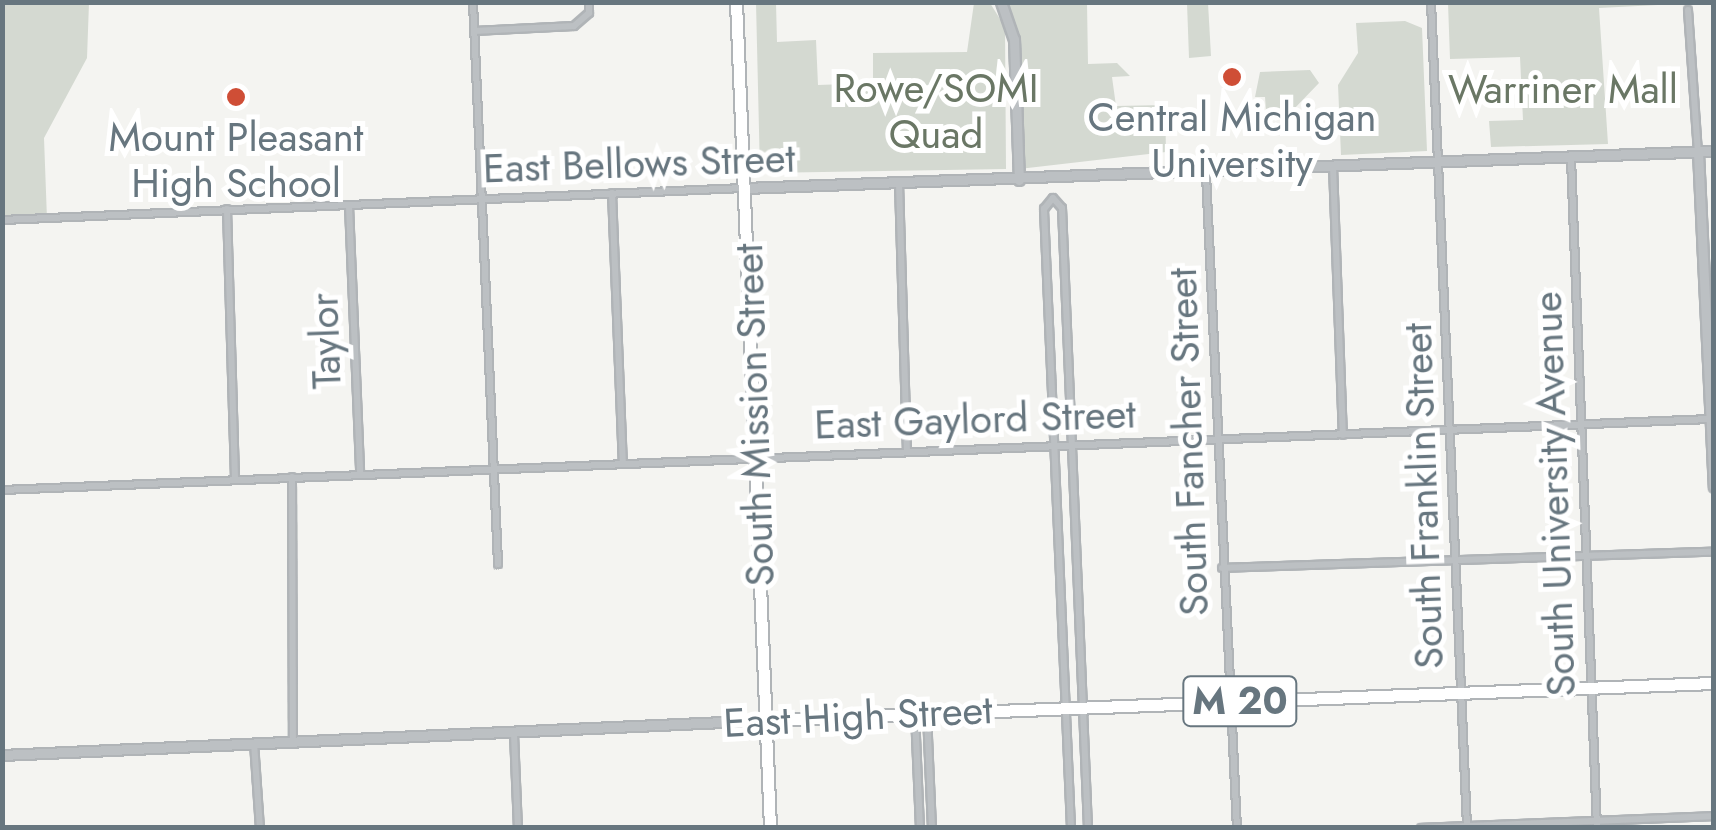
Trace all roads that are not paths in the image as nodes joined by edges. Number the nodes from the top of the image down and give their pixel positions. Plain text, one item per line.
1 (473, 2) edge
2 (589, 2) edge
3 (736, 2) edge
4 (1000, 2) edge
5 (1432, 2) edge
6 (1688, 10) dead end
7 (474, 31) junction
8 (1714, 151) edge
9 (1698, 152) junction
10 (1571, 158) junction
11 (1439, 162) junction
12 (1333, 166) junction
13 (1206, 174) junction
14 (1019, 180) junction
15 (899, 183) junction
16 (745, 188) junction
17 (612, 193) junction
18 (483, 199) junction
19 (349, 206) junction
20 (227, 209) junction
21 (2, 220) edge
22 (1712, 420) edge
23 (1582, 424) junction
24 (1450, 428) junction
25 (1343, 435) junction
26 (1219, 440) junction
27 (1054, 444) junction
28 (1071, 444) junction
29 (907, 450) junction
30 (755, 458) junction
31 (623, 462) junction
32 (494, 469) junction
33 (360, 474) junction
34 (292, 477) junction
35 (234, 479) junction
36 (1714, 486) edge
37 (2, 490) edge
38 (1714, 552) edge
39 (1584, 555) junction
40 (1456, 560) junction
41 (498, 564) dead end
42 (1222, 568) junction
43 (1714, 683) edge
44 (1591, 689) junction
45 (1462, 693) junction
46 (1230, 701) junction
47 (1066, 706) junction
48 (1082, 706) junction
49 (921, 712) junction
50 (766, 720) junction
51 (514, 734) junction
52 (294, 742) junction
53 (254, 743) junction
54 (2, 755) edge
55 (1714, 816) edge
56 (1597, 824) edge
57 (1467, 827) edge
58 (260, 828) edge
59 (518, 828) edge
60 (770, 828) edge
61 (920, 828) edge
62 (932, 828) edge
63 (1071, 828) edge
64 (1088, 828) edge
65 (1237, 828) edge
66 (1421, 828) edge

1 - 7 street
2 - 7 street
3 - 16 main road, South Mission Street
4 - 14 street
5 - 11 street, South Franklin Street
6 - 9 street
7 - 18 street
8 - 9 street, East Bellows Street
9 - 10 street, East Bellows Street
9 - 22 street
10 - 11 street, East Bellows Street
10 - 23 street, South University Avenue
11 - 12 street, East Bellows Street
11 - 24 street, South Franklin Street
12 - 13 street, East Bellows Street
12 - 25 street
13 - 14 street, East Bellows Street
13 - 26 street, South Fancher Street
14 - 15 street, East Bellows Street
15 - 16 street, East Bellows Street
15 - 29 street
16 - 17 street, East Bellows Street
16 - 30 main road, South Mission Street
17 - 18 street, East Bellows Street
17 - 31 street
18 - 19 street, East Bellows Street
18 - 32 street
19 - 20 street, East Bellows Street
19 - 33 street, Taylor
20 - 21 street, East Bellows Street
20 - 35 street
22 - 23 street, East Gaylord Street
22 - 36 street
23 - 24 street, East Gaylord Street
23 - 39 street, South University Avenue
24 - 25 street, East Gaylord Street
24 - 40 street, South Franklin Street
25 - 26 street, East Gaylord Street
26 - 28 street, East Gaylord Street
26 - 42 street, South Fancher Street
27 - 28 street, East Gaylord Street
27 - 28 street
27 - 29 street, East Gaylord Street
27 - 47 street
28 - 48 street
29 - 30 street, East Gaylord Street
30 - 31 street, East Gaylord Street
30 - 50 main road, South Mission Street
31 - 32 street, East Gaylord Street
32 - 33 street, East Gaylord Street
32 - 41 street
33 - 34 street, East Gaylord Street
34 - 35 street, East Gaylord Street
34 - 52 street
35 - 37 street, East Gaylord Street
38 - 39 street
39 - 40 street
39 - 44 street, South University Avenue
40 - 42 street
40 - 45 street, South Franklin Street
42 - 46 street, South Fancher Street
43 - 44 main road, East High Street / M 20
44 - 45 main road, East High Street / M 20
44 - 56 street, South University Avenue
45 - 46 main road, East High Street / M 20
45 - 57 street, South Franklin Street
46 - 48 main road, East High Street / M 20
46 - 65 street, South Fancher Street
47 - 48 main road, East High Street / M 20
47 - 49 main road, East High Street / M 20
47 - 63 street
48 - 64 street
49 - 50 main road, East High Street / M 20
49 - 61 street
49 - 62 street
50 - 51 street, East High Street
50 - 60 main road, South Mission Street
51 - 52 street, East High Street
51 - 59 street
52 - 53 street, East High Street
53 - 54 street, East High Street
53 - 58 street
55 - 56 street
56 - 57 street
57 - 66 street

